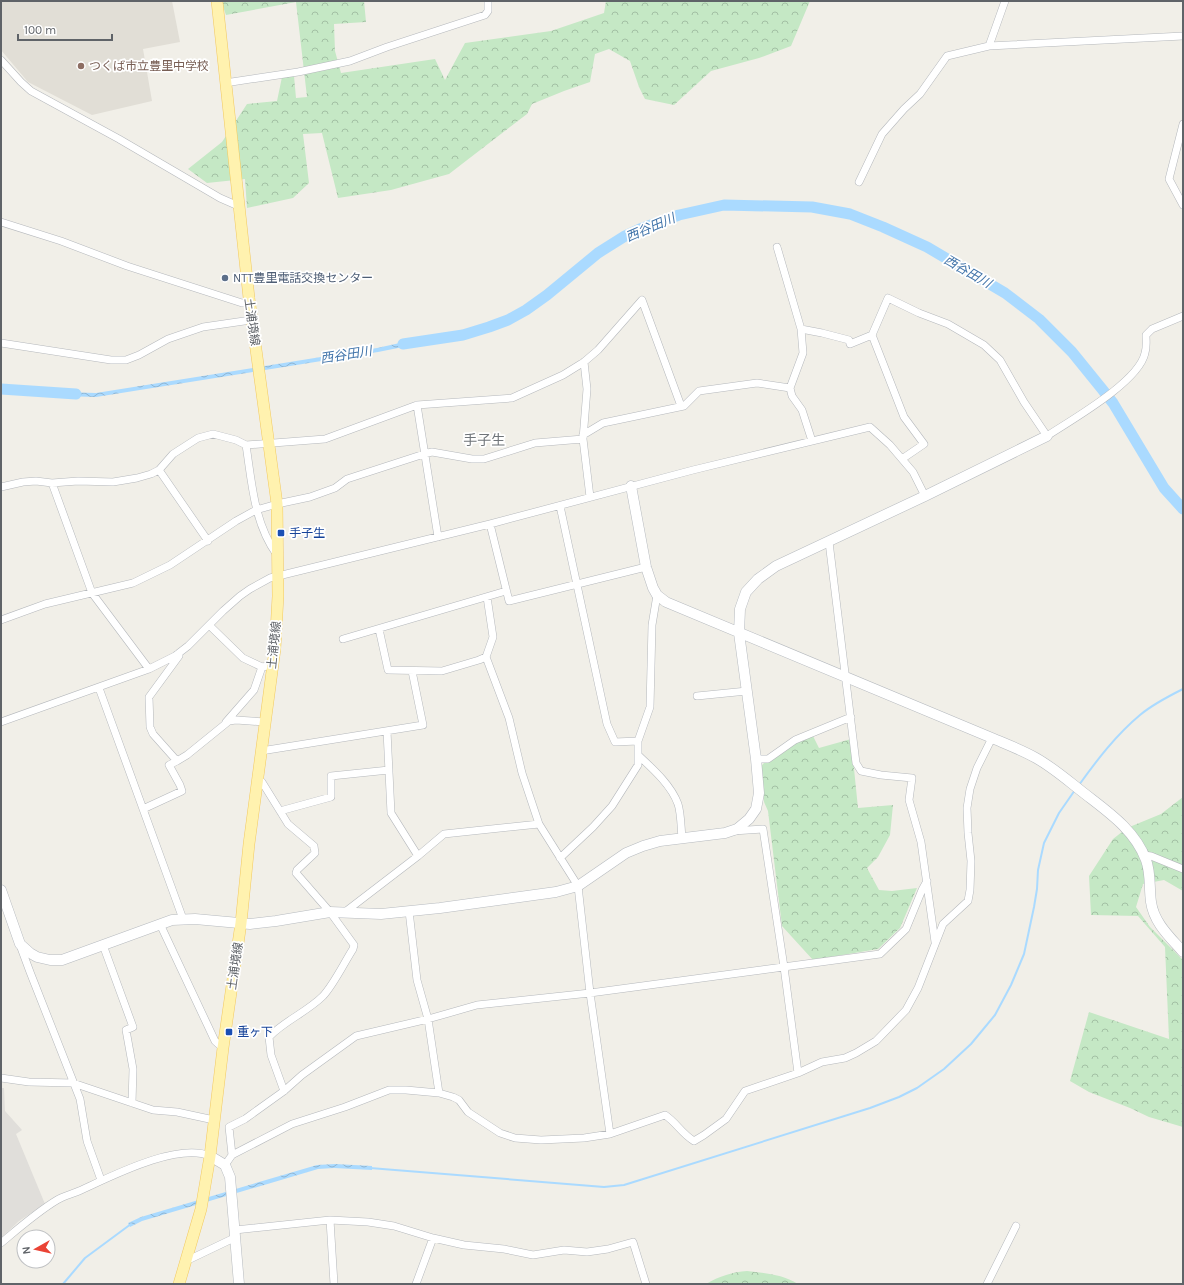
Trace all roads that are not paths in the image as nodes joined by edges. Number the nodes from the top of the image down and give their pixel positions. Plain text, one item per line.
1 (217, 1) edge
2 (488, 1) edge
3 (1005, 1) edge
4 (1183, 36) edge
5 (990, 46) junction
6 (1, 60) edge
7 (225, 83) junction
8 (1183, 124) edge
9 (859, 182) dead end
10 (240, 204) junction
11 (1183, 205) edge
12 (1, 222) edge
13 (777, 247) dead end
14 (249, 304) junction
15 (1183, 316) edge
16 (251, 320) junction
17 (801, 329) junction
18 (872, 335) junction
19 (1, 343) edge
20 (584, 362) junction
21 (790, 388) junction
22 (416, 405) junction
23 (681, 406) junction
24 (1047, 436) junction
25 (583, 437) junction
26 (812, 441) junction
27 (269, 443) junction
28 (246, 445) junction
29 (424, 454) junction
30 (902, 460) junction
31 (159, 470) junction
32 (52, 483) junction
33 (1, 486) edge
34 (631, 486) junction
35 (925, 496) junction
36 (590, 497) junction
37 (277, 504) junction
38 (560, 506) junction
39 (256, 510) junction
40 (490, 524) junction
41 (438, 537) junction
42 (208, 541) junction
43 (829, 542) junction
44 (278, 557) junction
45 (646, 567) junction
46 (279, 575) junction
47 (576, 585) junction
48 (506, 590) junction
49 (92, 593) junction
50 (657, 595) junction
51 (487, 597) junction
52 (1, 620) edge
53 (209, 625) junction
54 (379, 629) junction
55 (739, 633) junction
56 (343, 639) dead end
57 (179, 653) junction
58 (486, 657) junction
59 (268, 666) junction
60 (149, 669) junction
61 (412, 671) junction
62 (847, 678) junction
63 (99, 688) junction
64 (747, 691) junction
65 (697, 696) dead end
66 (851, 717) junction
67 (1, 722) edge
68 (265, 722) junction
69 (225, 723) junction
70 (387, 730) junction
71 (992, 738) junction
72 (638, 741) junction
73 (261, 751) junction
74 (639, 756) junction
75 (756, 759) junction
76 (177, 761) junction
77 (389, 770) junction
78 (258, 781) junction
79 (143, 808) junction
80 (280, 811) junction
81 (539, 824) junction
82 (732, 831) junction
83 (682, 838) junction
84 (1144, 855) junction
85 (418, 856) junction
86 (560, 858) junction
87 (1183, 868) edge
88 (927, 881) junction
89 (578, 886) junction
90 (1, 890) edge
91 (409, 911) junction
92 (330, 912) junction
93 (345, 912) junction
94 (183, 919) junction
95 (160, 924) junction
96 (241, 924) junction
97 (936, 942) junction
98 (20, 944) junction
99 (103, 945) junction
100 (1183, 952) edge
101 (784, 967) junction
102 (590, 993) junction
103 (428, 1019) junction
104 (223, 1048) junction
105 (798, 1073) junction
106 (1, 1078) edge
107 (73, 1083) junction
108 (284, 1091) junction
109 (439, 1093) junction
110 (132, 1103) junction
111 (214, 1120) junction
112 (610, 1134) junction
113 (232, 1155) junction
114 (210, 1156) junction
115 (225, 1165) junction
116 (101, 1180) junction
117 (330, 1220) junction
118 (1016, 1226) dead end
119 (236, 1234) junction
120 (433, 1238) junction
121 (1, 1243) edge
122 (186, 1261) junction
123 (179, 1284) edge
124 (239, 1284) edge
125 (334, 1284) edge
126 (416, 1284) edge
127 (646, 1284) edge
128 (987, 1284) edge

1 - 7 main road, 土浦境線
2 - 7 street
3 - 5 street
4 - 5 street
5 - 9 street
6 - 10 street
7 - 10 main road, 土浦境線
8 - 11 street
10 - 14 main road, 土浦境線
12 - 14 street
13 - 17 street
14 - 16 main road, 土浦境線
15 - 24 street
16 - 19 street
16 - 27 main road, 土浦境線
17 - 18 street
17 - 21 street
18 - 24 street
18 - 30 street
20 - 22 street
20 - 23 street
20 - 25 street
21 - 23 street
21 - 26 street
22 - 27 street
22 - 29 street
23 - 25 street
24 - 35 street
25 - 29 street
25 - 36 street
26 - 30 street
26 - 34 street
27 - 28 street
27 - 37 main road, 土浦境線
28 - 31 street
28 - 39 street
29 - 37 street
29 - 41 street
30 - 35 street
31 - 32 street
31 - 42 street
32 - 33 street
32 - 49 street
34 - 36 street
34 - 45 street
35 - 43 street
36 - 38 street
37 - 39 street
37 - 44 main road, 土浦境線
38 - 40 street
38 - 47 street
39 - 42 street
39 - 44 street
40 - 41 street
40 - 48 street
41 - 46 street
42 - 49 street
43 - 55 street
43 - 62 street
44 - 46 main road, 土浦境線
45 - 47 street
45 - 50 street
46 - 53 street
46 - 59 main road, 土浦境線
47 - 48 street
47 - 72 street
48 - 51 street
49 - 52 street
49 - 60 street
50 - 55 street
50 - 72 street
51 - 54 street
51 - 58 street
53 - 57 street
53 - 59 street
54 - 56 street
54 - 61 street
55 - 62 street
55 - 64 street
57 - 60 street
57 - 76 street
58 - 61 street
58 - 81 street
59 - 68 main road, 土浦境線
59 - 69 street
60 - 63 street
61 - 70 street
62 - 66 street
62 - 71 street
63 - 67 street
63 - 79 street
64 - 65 street
64 - 75 street
66 - 75 street
66 - 88 street
68 - 69 street
68 - 73 main road, 土浦境線
69 - 76 street
70 - 73 street
70 - 77 street
71 - 84 street
71 - 97 street
72 - 74 street
73 - 78 main road, 土浦境線
74 - 83 street
74 - 86 street
75 - 82 street
76 - 79 street
77 - 80 street
77 - 85 street
78 - 80 street
78 - 96 main road, 土浦境線
79 - 94 street
80 - 92 street
81 - 85 street
81 - 86 street
82 - 83 street
82 - 101 street
83 - 89 street
84 - 87 street
84 - 100 street
85 - 93 street
86 - 89 street
88 - 97 street
88 - 101 street
89 - 91 street
89 - 102 street
90 - 98 street
91 - 93 street
91 - 103 street
92 - 93 street
92 - 96 street
92 - 108 street
94 - 95 street
94 - 96 street
95 - 99 street
95 - 104 street
96 - 104 main road, 土浦境線
97 - 105 street
98 - 99 street
98 - 107 street
99 - 110 street
101 - 102 street
101 - 105 street
102 - 103 street
102 - 112 street
103 - 108 street
103 - 109 street
104 - 111 main road, 土浦境線
105 - 112 street
106 - 107 street
107 - 110 street
107 - 116 street
108 - 113 street
109 - 112 street
109 - 113 street
110 - 111 street
111 - 114 main road, 土浦境線
113 - 115 street
114 - 115 street
114 - 116 street
114 - 122 main road, 土浦境線
115 - 119 street
116 - 121 street
117 - 119 street
117 - 120 street
117 - 125 street
118 - 128 street
119 - 122 street
119 - 124 street
120 - 126 street
120 - 127 street
122 - 123 main road, 土浦境線

